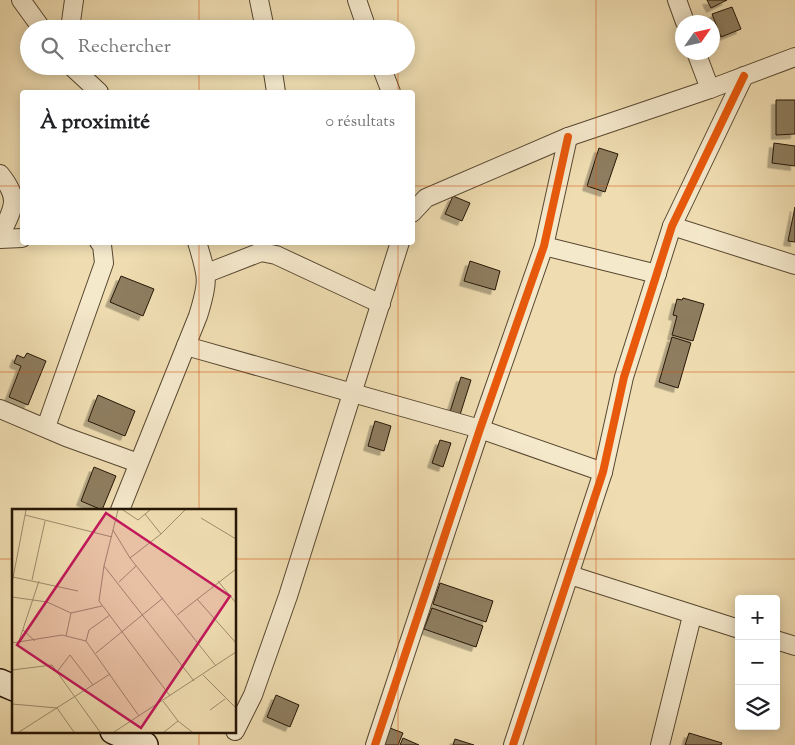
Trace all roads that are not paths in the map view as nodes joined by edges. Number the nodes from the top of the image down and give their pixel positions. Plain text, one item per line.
1 (21, 0) edge
2 (74, 0) edge
3 (259, 0) edge
4 (356, 0) edge
5 (676, 0) edge
6 (682, 15) edge
7 (35, 20) edge
8 (71, 20) edge
9 (263, 20) edge
10 (364, 20) edge
11 (795, 57) edge
12 (699, 60) edge
13 (81, 75) edge
14 (273, 75) edge
15 (384, 75) edge
16 (744, 76) junction
17 (710, 89) junction
18 (97, 90) edge
19 (276, 90) edge
20 (390, 90) edge
21 (568, 137) junction
22 (0, 174) edge
23 (415, 210) edge
24 (672, 226) junction
25 (0, 238) edge
26 (20, 238) edge
27 (102, 245) edge
28 (198, 245) edge
29 (399, 245) edge
30 (544, 246) junction
31 (795, 265) edge
32 (207, 273) junction
33 (657, 274) junction
34 (381, 304) junction
35 (186, 346) junction
36 (354, 395) junction
37 (0, 409) edge
38 (46, 427) junction
39 (480, 429) junction
40 (138, 463) junction
41 (603, 472) junction
42 (120, 509) edge
43 (570, 575) junction
44 (692, 616) junction
45 (735, 628) edge
46 (780, 641) edge
47 (795, 646) edge
48 (0, 682) edge
49 (12, 687) edge
50 (236, 729) edge
51 (115, 732) edge
52 (234, 732) edge
53 (145, 745) edge
54 (228, 745) edge
55 (375, 745) edge
56 (513, 745) edge
57 (660, 745) edge

1 - 7 street
2 - 8 street
3 - 9 street
4 - 10 street
5 - 6 street
11 - 16 street
12 - 17 street
13 - 18 street
14 - 19 street
15 - 20 street
16 - 17 street
16 - 24 street
17 - 21 street
21 - 23 street
21 - 30 street
22 - 25 street
24 - 31 street
24 - 33 street
25 - 26 street
27 - 38 street
28 - 32 street
29 - 34 street
30 - 33 street
30 - 39 street
32 - 34 street
32 - 35 street
33 - 41 street
34 - 36 street
35 - 36 street
35 - 40 street
36 - 39 street
36 - 50 street
37 - 38 street
38 - 40 street
39 - 41 street
39 - 55 street
40 - 42 street
41 - 43 street
43 - 44 street
43 - 56 street
44 - 45 street
44 - 57 street
46 - 47 street
48 - 49 main road
51 - 53 main road
52 - 54 street

